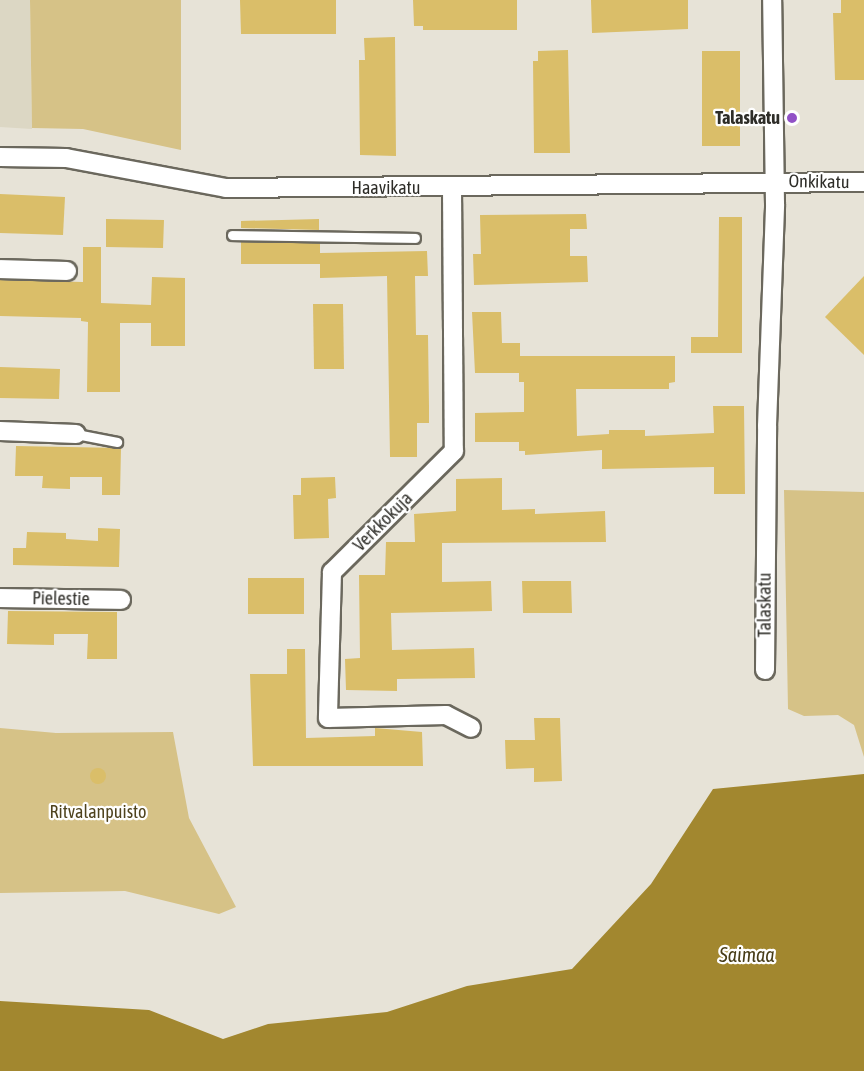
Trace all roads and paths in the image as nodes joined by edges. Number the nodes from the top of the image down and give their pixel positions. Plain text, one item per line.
1 (772, 0) edge
2 (0, 158) edge
3 (775, 181) junction
4 (864, 182) edge
5 (452, 188) junction
6 (232, 235) dead end
7 (415, 238) dead end
8 (0, 268) edge
9 (67, 271) dead end
10 (0, 431) edge
11 (76, 434) joint
12 (117, 442) dead end
13 (0, 598) edge
14 (121, 600) dead end
15 (765, 669) dead end
16 (471, 728) dead end

1 - 3 street, Talaskatu
2 - 5 street, Haavikatu
3 - 4 street, Onkikatu
3 - 5 street, Haavikatu
3 - 15 street, Talaskatu
5 - 16 street, Verkkokuja
6 - 7 lane
8 - 9 street
10 - 11 street
11 - 12 lane
13 - 14 street, Pielestie

